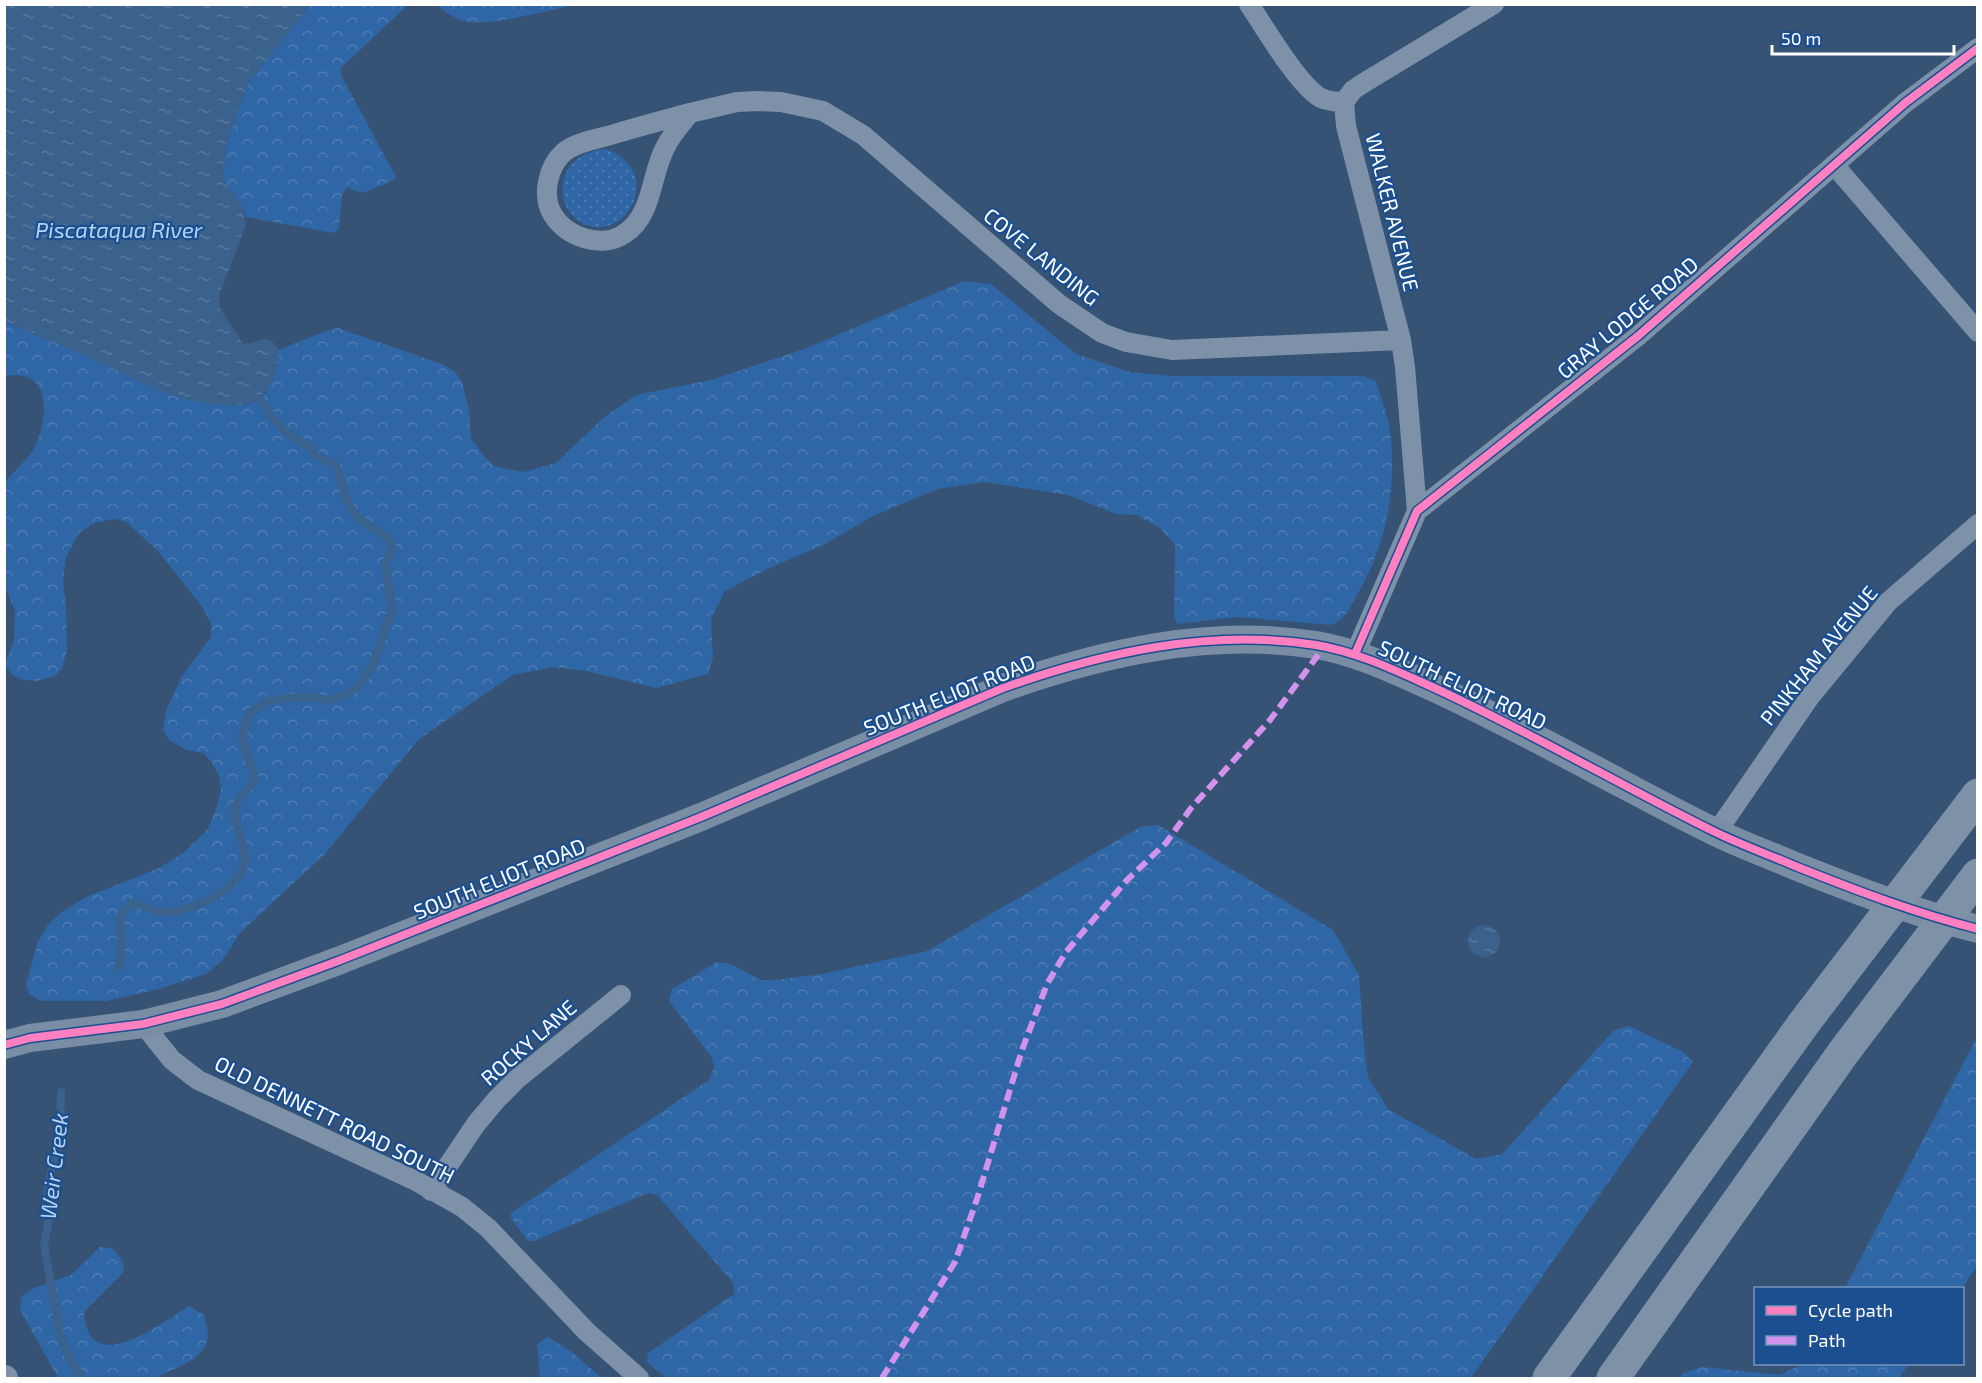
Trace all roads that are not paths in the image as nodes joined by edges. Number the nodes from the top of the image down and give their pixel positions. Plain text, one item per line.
1 (1249, 4) edge
2 (1494, 4) edge
3 (1977, 48) edge
4 (1344, 102) junction
5 (690, 112) junction
6 (1835, 166) junction
7 (1977, 332) edge
8 (1401, 340) junction
9 (1417, 511) junction
10 (1977, 524) edge
11 (1356, 654) junction
12 (1977, 795) edge
13 (1716, 833) junction
14 (1977, 875) edge
15 (1977, 928) edge
16 (621, 995) dead end
17 (143, 1024) junction
18 (13, 1038) edge
19 (431, 1191) junction
20 (1557, 1367) edge
21 (639, 1378) edge
22 (1613, 1378) edge

1 - 4 street
2 - 4 street
3 - 6 street, GRAY LODGE ROAD
4 - 8 street, WALKER AVENUE
5 - 5 street, COVE LANDING
5 - 8 street, COVE LANDING
6 - 7 street
6 - 9 street, GRAY LODGE ROAD
8 - 9 street, WALKER AVENUE
9 - 11 street, GRAY LODGE ROAD
10 - 13 street, PINKHAM AVENUE
11 - 13 main road, SOUTH ELIOT ROAD
11 - 17 main road, SOUTH ELIOT ROAD
12 - 20 highway
13 - 15 main road, SOUTH ELIOT ROAD
14 - 22 highway
16 - 19 street, ROCKY LANE
17 - 18 main road, SOUTH ELIOT ROAD
17 - 19 street, OLD DENNETT ROAD SOUTH
19 - 21 street, OLD DENNETT ROAD SOUTH

